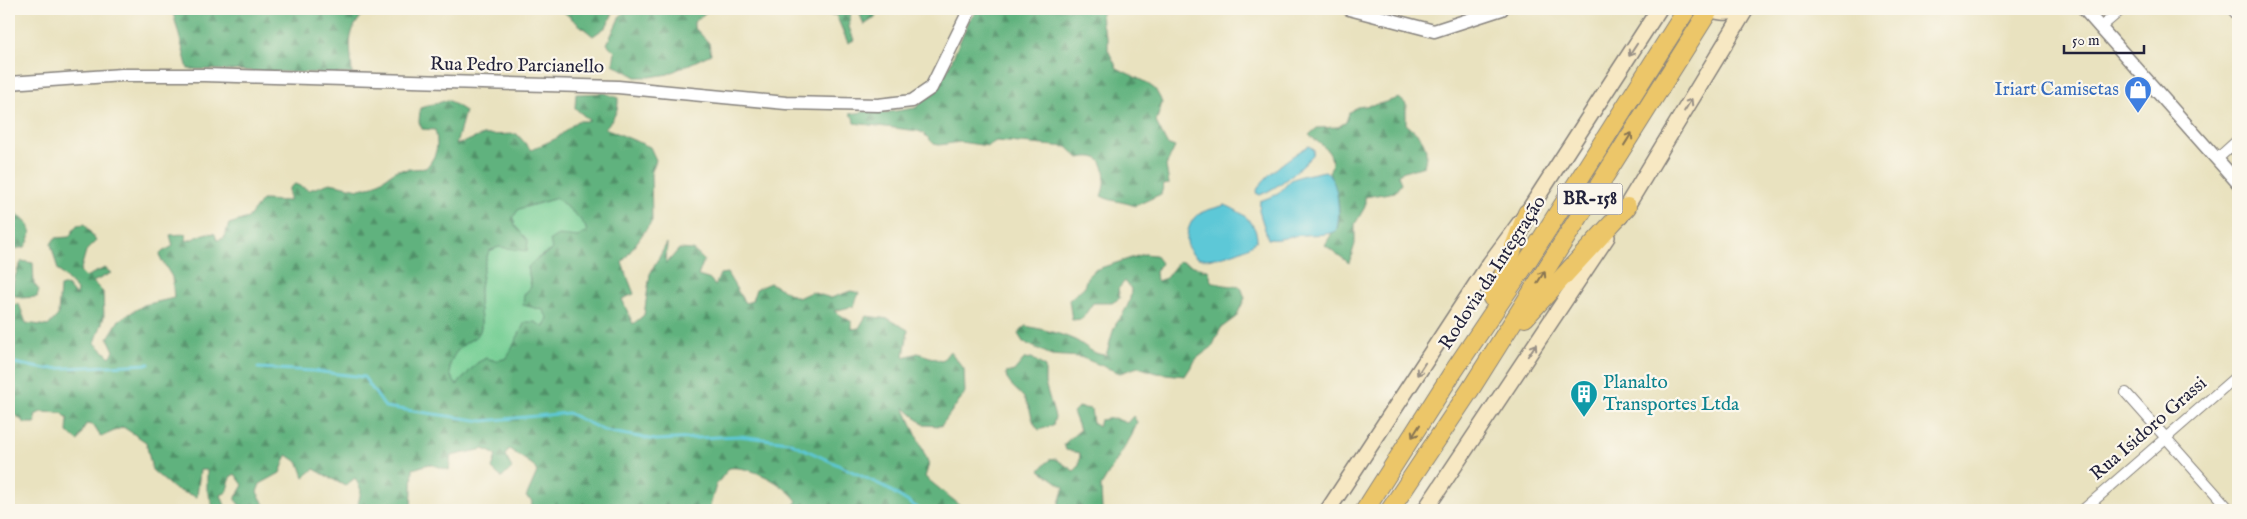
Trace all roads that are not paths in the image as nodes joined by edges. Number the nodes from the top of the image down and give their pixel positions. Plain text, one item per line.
1 (970, 9) edge
2 (1349, 9) edge
3 (1502, 9) edge
4 (1659, 9) edge
5 (1710, 9) edge
6 (1739, 9) edge
7 (1746, 9) edge
8 (2084, 9) edge
9 (2122, 9) edge
10 (2232, 9) edge
11 (1683, 16) edge
12 (2238, 16) edge
13 (2101, 27) junction
14 (9, 83) edge
15 (2238, 140) edge
16 (2217, 158) junction
17 (2238, 182) edge
18 (1627, 207) junction
19 (1527, 213) junction
20 (1487, 362) junction
21 (1452, 375) junction
22 (2238, 375) edge
23 (2126, 393) dead end
24 (2166, 438) junction
25 (1328, 510) edge
26 (1365, 510) edge
27 (1390, 510) edge
28 (1425, 510) edge
29 (2083, 510) edge
30 (2230, 510) edge

1 - 14 street, Rua Pedro Parcianello
2 - 3 street
4 -> 19 main road, BR-158
5 - 6 main road
20 -> 5 highway, BR-158
18 -> 7 main road, BR-158
8 - 13 street
9 - 13 street
10 - 12 street
11 - 21 highway, Rodovia da Integração / BR-158
13 - 16 street
15 - 16 street
16 - 17 street
18 - 20 highway, BR-158
28 -> 18 main road, BR-158
19 - 21 highway, BR-158
19 -> 25 main road, BR-158
20 - 27 highway, BR-158
21 -> 26 highway, Rodovia da Integração / BR-158
22 - 24 street, Rua Isidoro Grassi
23 - 24 street
24 - 29 street, Rua Isidoro Grassi
24 - 30 street

